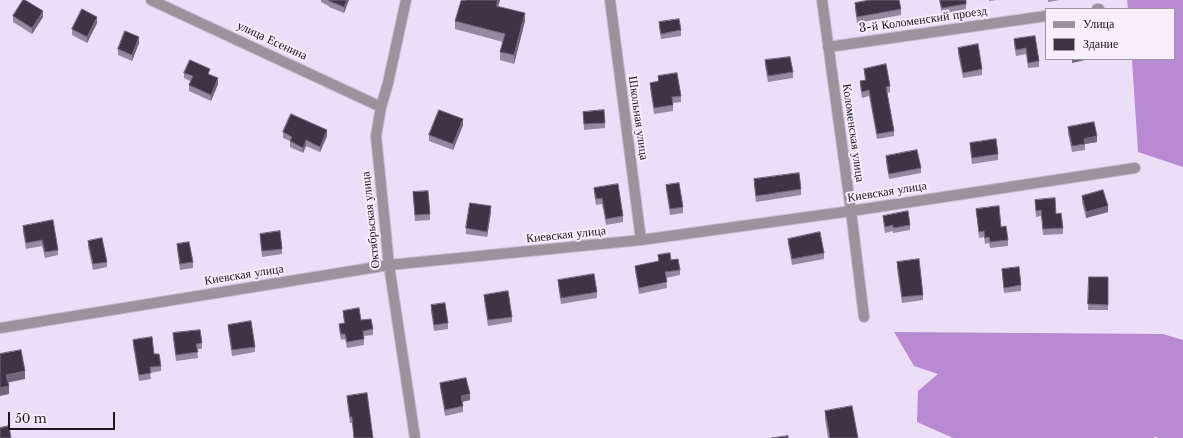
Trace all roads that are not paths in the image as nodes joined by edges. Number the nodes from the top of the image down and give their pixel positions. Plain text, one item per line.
1 (152, 0) edge
2 (406, 0) edge
3 (610, 0) edge
4 (822, 0) edge
5 (1045, 16) edge
6 (828, 47) junction
7 (381, 106) junction
8 (1136, 168) dead end
9 (851, 211) junction
10 (642, 240) junction
11 (389, 265) junction
12 (864, 317) dead end
13 (0, 328) edge
14 (415, 438) edge

1 - 7 street, улица Есенина
2 - 7 street, Октябрьская улица
3 - 10 street, Школьная улица
4 - 6 street, Коломенская улица
5 - 6 street, 3-й Коломенский проезд
6 - 9 street, Коломенская улица
7 - 11 street, Октябрьская улица
8 - 9 street, Киевская улица
9 - 10 street, Киевская улица
9 - 12 street, Коломенская улица
10 - 11 street, Киевская улица
11 - 13 street, Киевская улица
11 - 14 street, Октябрьская улица

